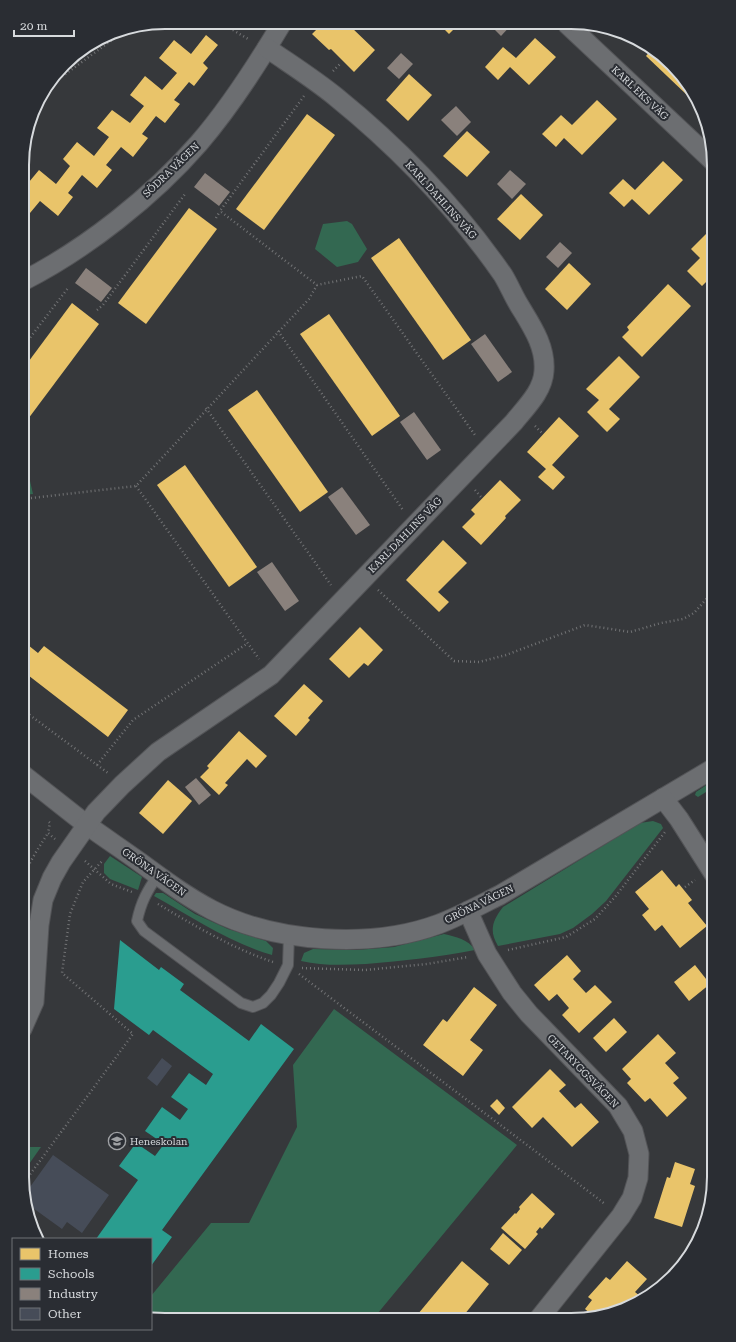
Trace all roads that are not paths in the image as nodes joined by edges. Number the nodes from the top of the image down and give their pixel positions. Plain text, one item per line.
1 (276, 29) edge
2 (572, 29) edge
3 (260, 45) junction
4 (707, 155) edge
5 (29, 278) edge
6 (707, 772) edge
7 (29, 779) edge
8 (664, 798) junction
9 (86, 824) junction
10 (707, 863) edge
11 (158, 875) junction
12 (468, 911) junction
13 (289, 935) junction
14 (29, 1013) edge
15 (547, 1313) edge

1 - 3 street, SÖDRA VÄGEN
2 - 4 street, KARL EKS VÄG
3 - 5 street, SÖDRA VÄGEN
3 - 9 street, KARL DAHLINS VÄG
6 - 8 street, GRÖNA VÄGEN
7 - 9 street, GRÖNA VÄGEN
8 - 10 street
8 - 12 street, GRÖNA VÄGEN
9 - 11 street, GRÖNA VÄGEN
9 - 14 street, KARL DAHLINS VÄG
11 - 13 street, GRÖNA VÄGEN
11 - 13 lane
12 - 13 street, GRÖNA VÄGEN
12 - 15 street, GETARYGGSVÄGEN

